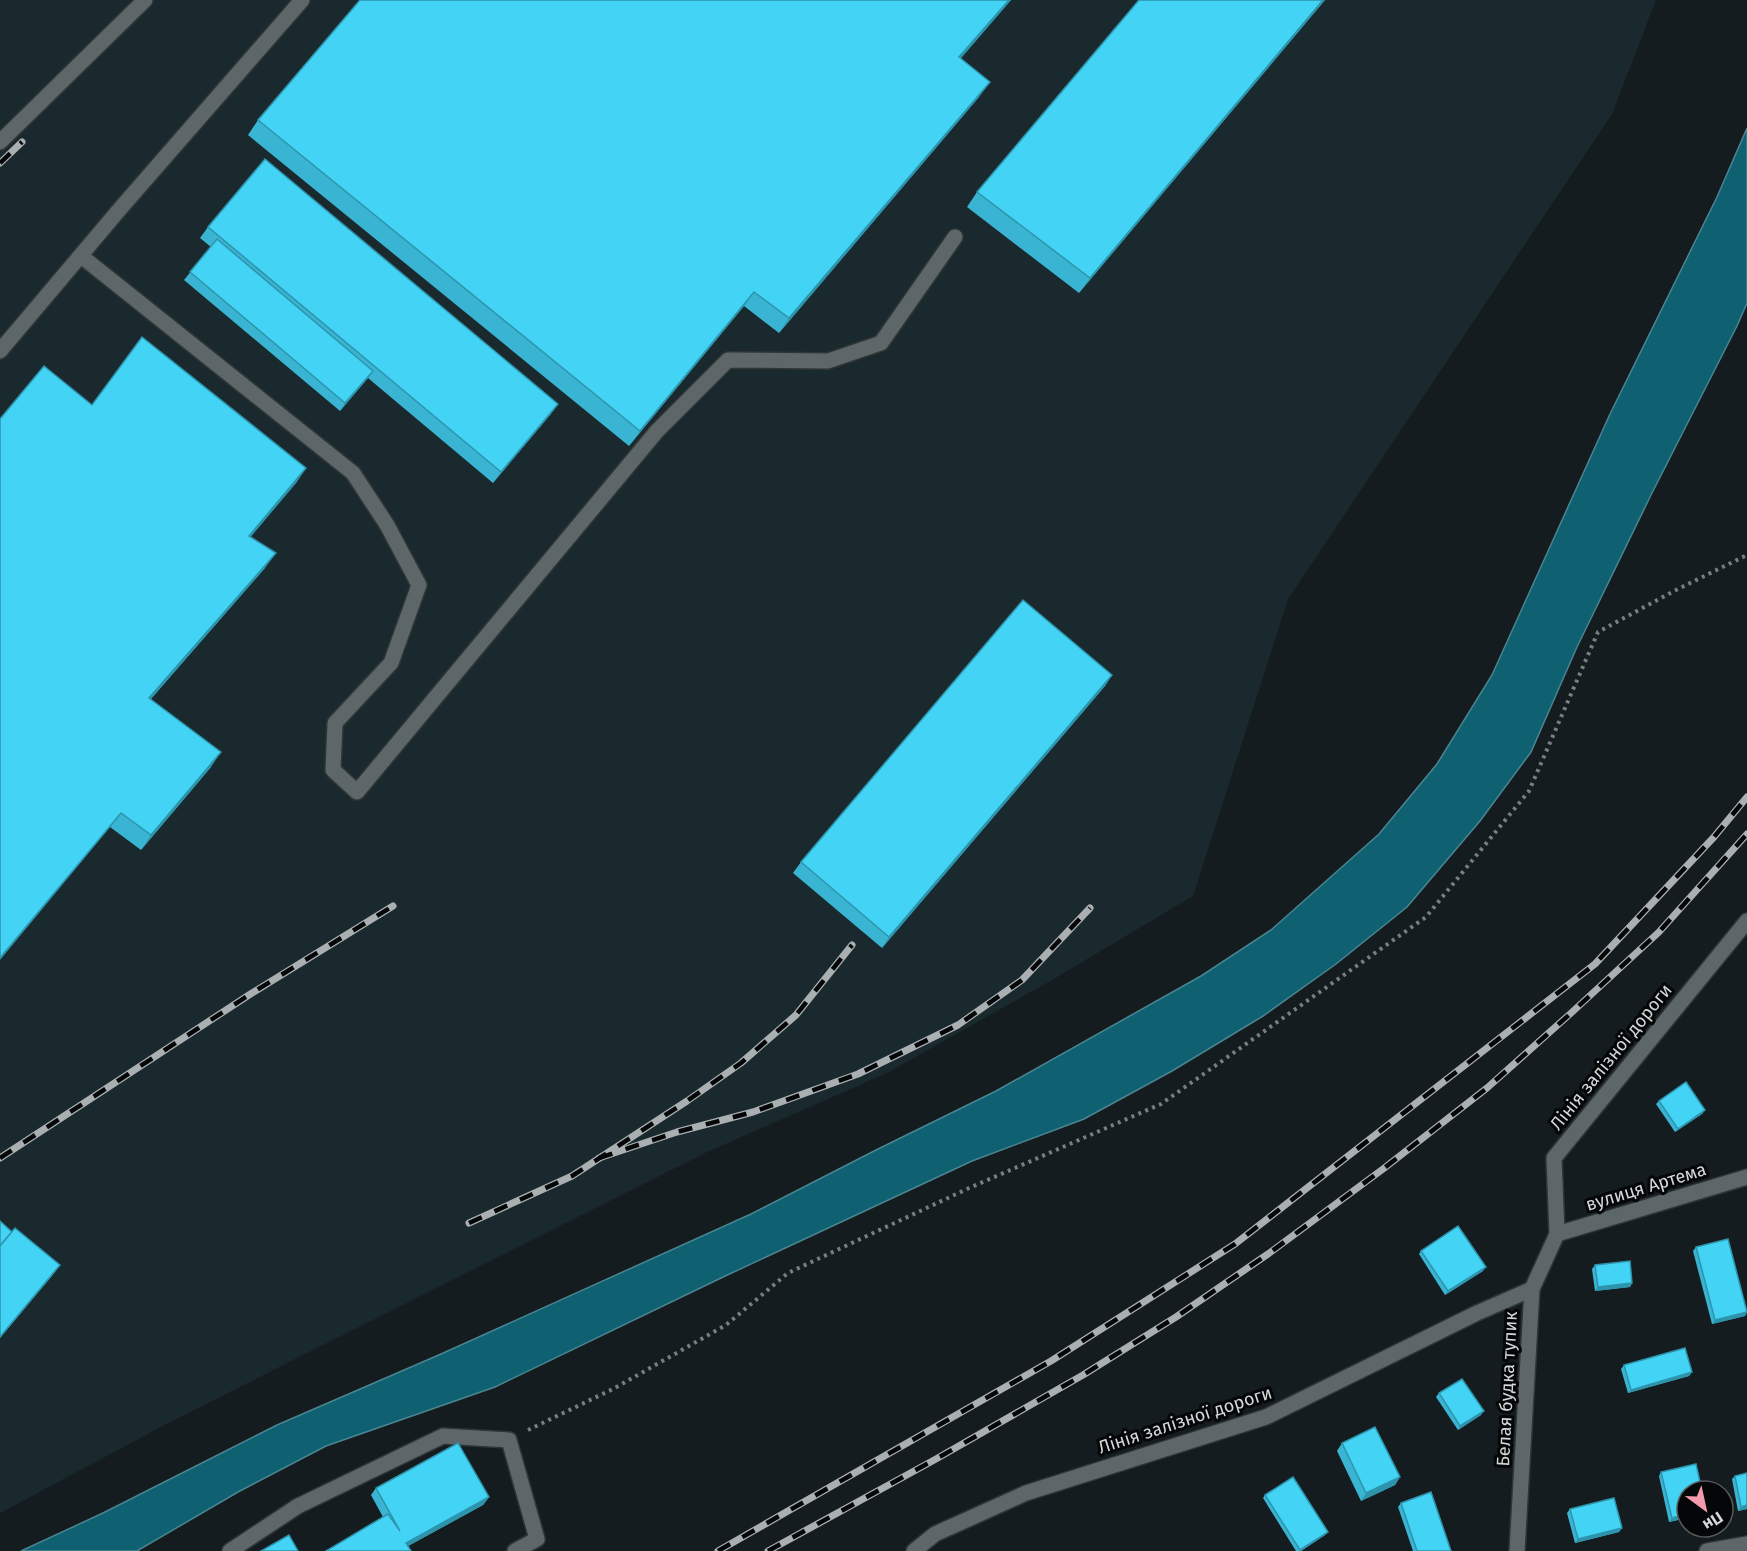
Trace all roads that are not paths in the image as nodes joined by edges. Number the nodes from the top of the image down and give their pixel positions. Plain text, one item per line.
1 (145, 0) edge
2 (302, 0) edge
3 (0, 142) edge
4 (955, 237) dead end
5 (81, 256) junction
6 (0, 351) edge
7 (1747, 921) edge
8 (1747, 1177) edge
9 (1557, 1234) junction
10 (1532, 1289) junction
11 (1747, 1544) edge
12 (230, 1551) edge
13 (515, 1551) edge
14 (914, 1551) edge
15 (1517, 1551) edge
16 (1707, 1551) edge

1 - 3 street
2 - 5 street
4 - 5 street
5 - 6 street
7 - 9 street, Лінія залізної дороги
8 - 9 street, вулиця Артема
9 - 10 street, Белая будка тупик
10 - 14 street, Лінія залізної дороги
10 - 15 street, Белая будка тупик
11 - 16 street
12 - 13 street

